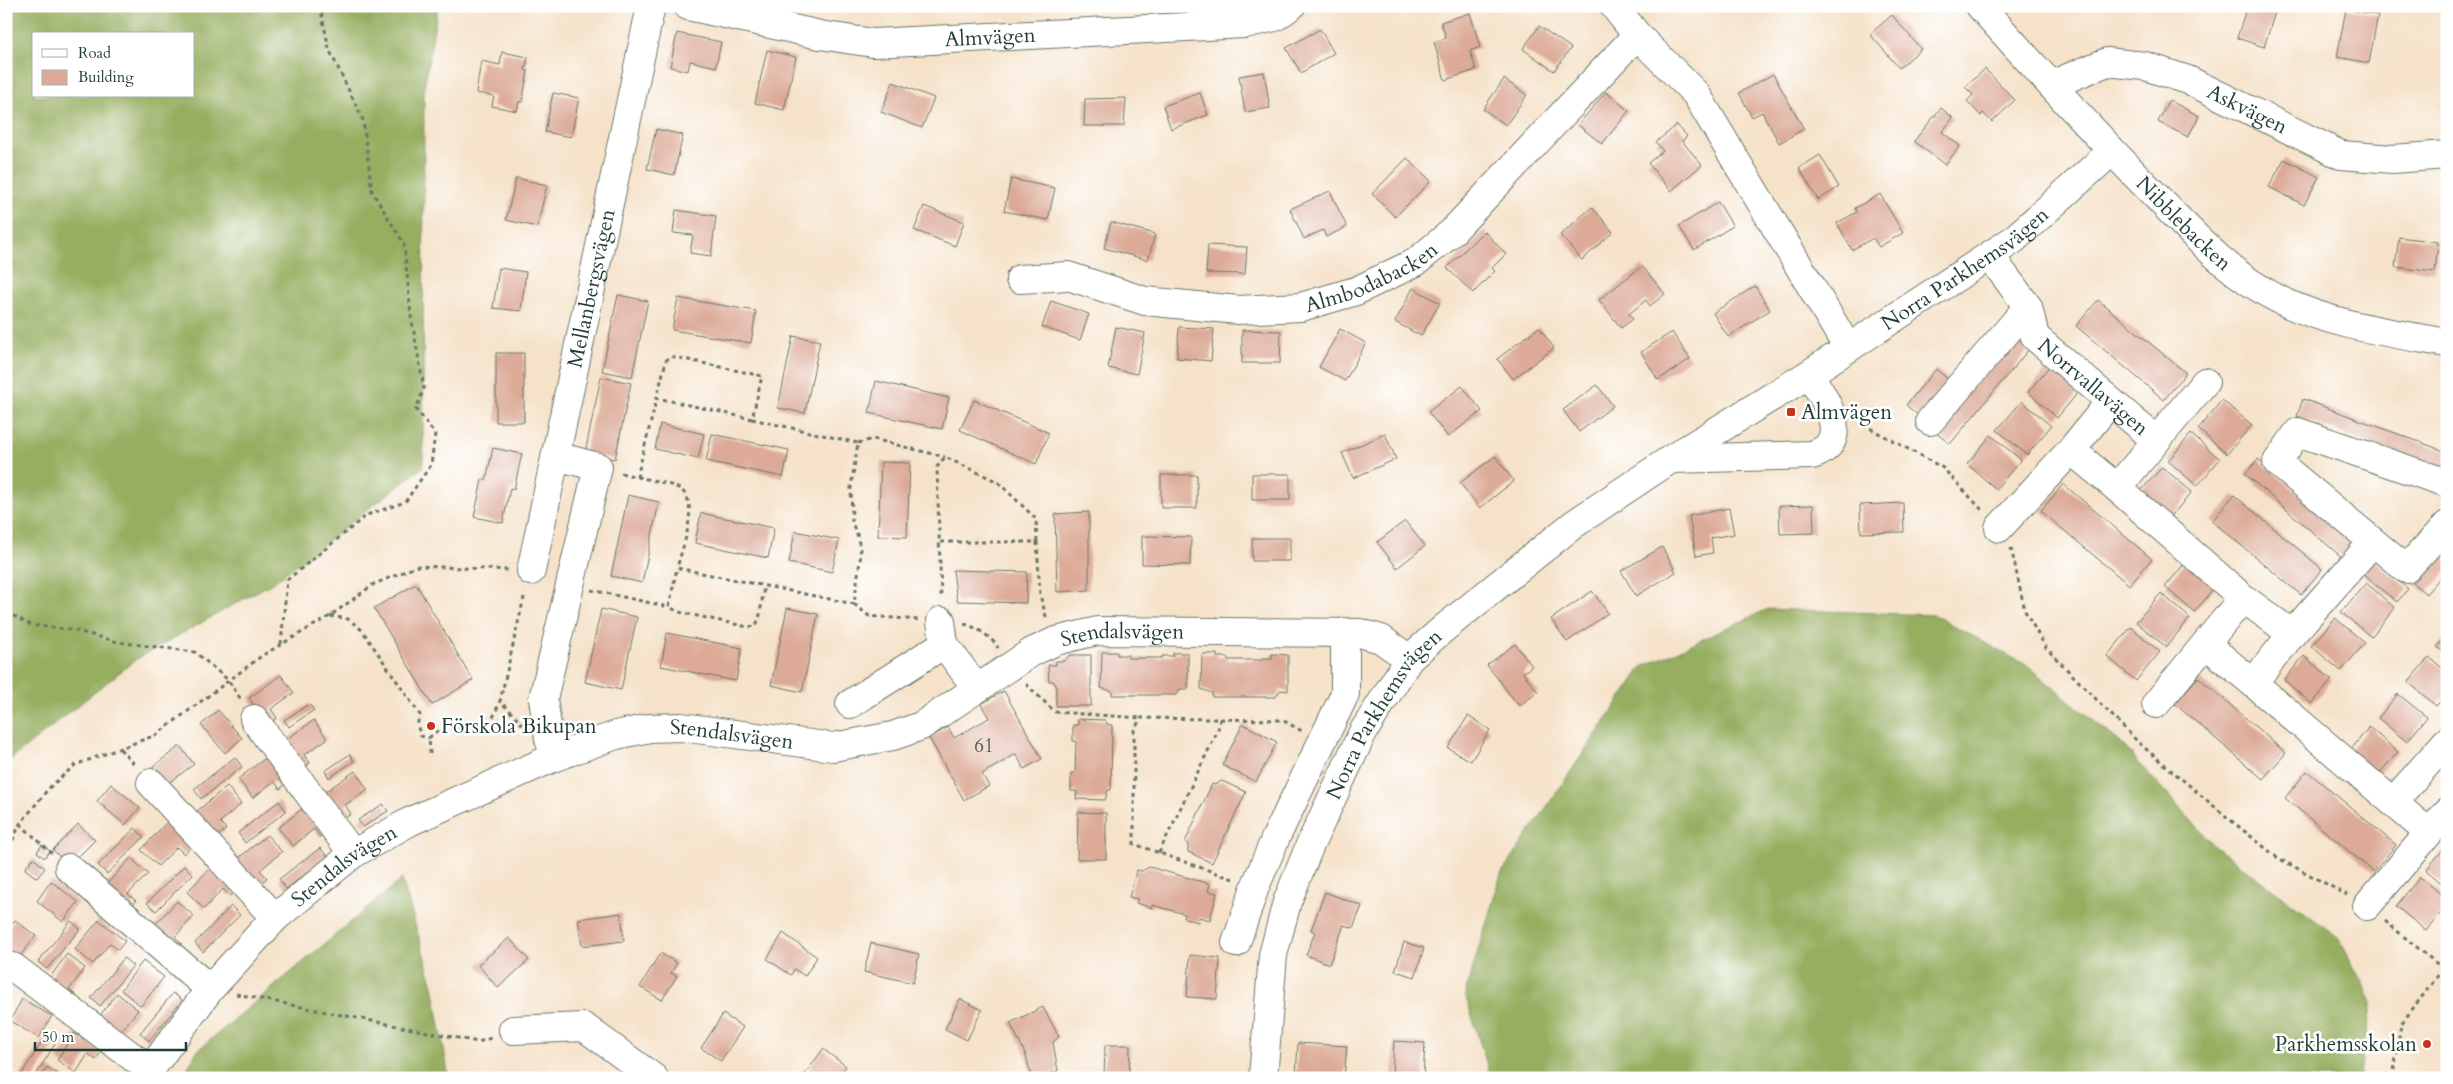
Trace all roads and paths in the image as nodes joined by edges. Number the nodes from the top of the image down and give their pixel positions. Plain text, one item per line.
1 (320, 6) edge
2 (651, 6) edge
3 (688, 6) edge
4 (1291, 6) edge
5 (1614, 6) edge
6 (1980, 6) edge
7 (1637, 35) junction
8 (2051, 85) junction
9 (2112, 151) junction
10 (2447, 155) edge
11 (1990, 256) junction
12 (1020, 279) dead end
13 (2028, 307) junction
14 (2447, 343) edge
15 (1848, 348) junction
16 (1809, 374) junction
17 (2205, 382) dead end
18 (657, 398) junction
19 (2110, 402) junction
20 (1854, 408) dead end
21 (752, 419) junction
22 (1930, 420) dead end
23 (2156, 440) junction
24 (858, 444) junction
25 (2071, 450) junction
26 (556, 456) junction
27 (945, 457) junction
28 (1671, 459) junction
29 (598, 467) junction
30 (637, 477) junction
31 (2447, 482) edge
32 (2117, 488) junction
33 (2447, 525) edge
34 (1999, 528) junction
35 (941, 542) junction
36 (1037, 542) junction
37 (2373, 542) junction
38 (677, 568) junction
39 (531, 571) junction
40 (570, 586) junction
41 (764, 586) junction
42 (2243, 598) junction
43 (854, 604) junction
44 (669, 607) junction
45 (6, 612) edge
46 (330, 616) junction
47 (1048, 623) dead end
48 (943, 632) junction
49 (1345, 632) junction
50 (2292, 634) junction
51 (281, 645) junction
52 (2207, 645) junction
53 (1009, 656) junction
54 (1409, 659) junction
55 (228, 680) junction
56 (2254, 683) junction
57 (977, 689) junction
58 (500, 701) junction
59 (850, 704) dead end
60 (2156, 704) dead end
61 (1141, 718) junction
62 (254, 719) dead end
63 (1220, 719) junction
64 (528, 729) dead end
65 (429, 738) junction
66 (1322, 741) junction
67 (2447, 741) edge
68 (430, 754) dead end
69 (555, 757) junction
70 (151, 783) dead end
71 (2393, 802) junction
72 (2447, 812) edge
73 (20, 824) junction
74 (2429, 833) junction
75 (1159, 853) junction
76 (353, 854) junction
77 (6, 855) edge
78 (69, 868) joint
79 (1255, 887) junction
80 (2367, 906) junction
81 (275, 918) junction
82 (1236, 943) dead end
83 (2447, 964) edge
84 (13, 967) dead end
85 (2442, 969) junction
86 (2447, 972) edge
87 (210, 989) junction
88 (513, 1030) joint
89 (147, 1073) edge
90 (654, 1078) edge
91 (1263, 1078) edge
92 (2392, 1078) edge

1 - 51 path
2 - 26 street, Mellanbergsvägen
3 - 4 street, Almvägen
5 - 7 street
6 - 8 street, Nibblebacken
7 - 12 street, Almbodabacken
7 - 15 street
8 - 9 street, Nibblebacken
8 - 10 street, Askvägen
9 - 11 street, Norra Parkhemsvägen
9 - 14 street, Nibblebacken
11 - 13 street, Norrvallavägen
11 - 15 street, Norra Parkhemsvägen
13 - 19 street, Norrvallavägen
13 - 22 street
15 - 16 street, Norra Parkhemsvägen
16 - 28 street, Norra Parkhemsvägen
16 - 28 street
17 - 23 street
18 - 21 path
18 - 21 path
18 - 30 path
19 - 23 street, Norrvallavägen
19 - 25 street
20 - 34 path
21 - 24 path
23 - 32 street
24 - 27 path
24 - 43 path
25 - 32 street
25 - 34 street
26 - 29 street
26 - 39 street, Mellanbergsvägen
27 - 35 path
27 - 36 path
28 - 54 street, Norra Parkhemsvägen
29 - 30 path
29 - 40 street
30 - 38 path
31 - 37 street
32 - 42 street
33 - 37 street
34 - 80 path
35 - 36 path
35 - 48 path
36 - 47 path
37 - 50 street
38 - 41 path
38 - 44 path
39 - 46 path
39 - 58 path
40 - 44 path
40 - 69 street
41 - 43 path
41 - 44 path
42 - 50 street
42 - 52 street
43 - 48 path
45 - 55 path
46 - 51 path
46 - 65 path
48 - 53 path
48 - 57 street
48 - 59 street
49 - 53 street, Stendalsvägen
49 - 54 street, Stendalsvägen
49 - 66 street
50 - 56 street
51 - 55 path
52 - 56 street
52 - 60 street
53 - 57 street, Stendalsvägen
53 - 61 path
54 - 91 street, Norra Parkhemsvägen
55 - 73 path
56 - 71 street
57 - 69 street, Stendalsvägen
58 - 64 path
58 - 65 path
61 - 63 path
61 - 75 path
62 - 76 street
63 - 66 path
63 - 75 path
65 - 68 path
66 - 79 street
67 - 71 street
69 - 76 street, Stendalsvägen
70 - 81 street
71 - 74 street
72 - 74 street
73 - 77 path
73 - 78 path
74 - 80 street
75 - 79 path
76 - 81 street, Stendalsvägen
78 - 87 street
79 - 82 street
80 - 85 path
81 - 87 street, Stendalsvägen
83 - 85 path
84 - 89 street
85 - 86 path
85 - 92 path
87 - 88 path
87 - 89 street, Stendalsvägen
88 - 90 street

